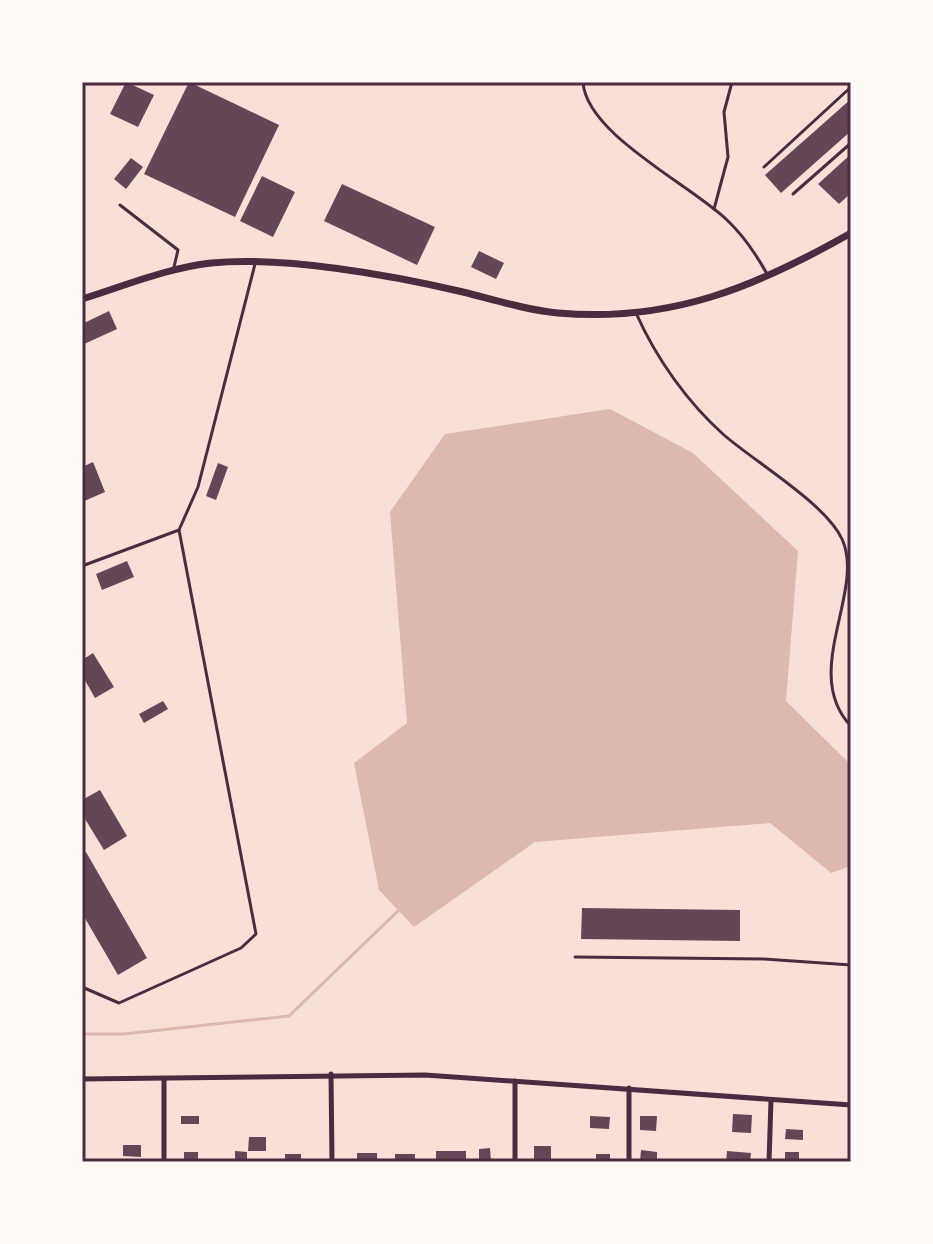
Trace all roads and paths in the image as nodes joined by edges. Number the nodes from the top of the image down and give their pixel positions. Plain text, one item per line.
1 (583, 82) edge
2 (732, 82) edge
3 (851, 87) edge
4 (851, 143) edge
5 (764, 167) dead end
6 (793, 194) dead end
7 (120, 205) dead end
8 (714, 209) junction
9 (851, 233) edge
10 (255, 264) junction
11 (173, 270) junction
12 (769, 277) junction
13 (82, 299) edge
14 (636, 313) junction
15 (179, 530) junction
16 (82, 566) edge
17 (851, 726) edge
18 (575, 957) dead end
19 (851, 965) edge
20 (82, 987) edge
21 (331, 1074) junction
22 (82, 1079) edge
23 (164, 1080) junction
24 (515, 1081) junction
25 (629, 1088) junction
26 (771, 1100) junction
27 (851, 1105) edge
28 (164, 1162) edge
29 (332, 1162) edge
30 (515, 1162) edge
31 (629, 1162) edge
32 (769, 1162) edge

1 - 8 lane
2 - 8 lane
3 - 5 lane
4 - 6 lane
7 - 11 lane
8 - 12 lane
9 - 12 street
10 - 11 street
10 - 14 street
10 - 15 lane
11 - 13 street
12 - 14 street
14 - 17 lane
15 - 16 lane
15 - 20 lane
18 - 19 lane
21 - 23 street
21 - 24 street
21 - 29 street
22 - 23 street
23 - 28 street
24 - 25 street
24 - 30 street
25 - 26 street
25 - 31 street
26 - 27 street
26 - 32 street

